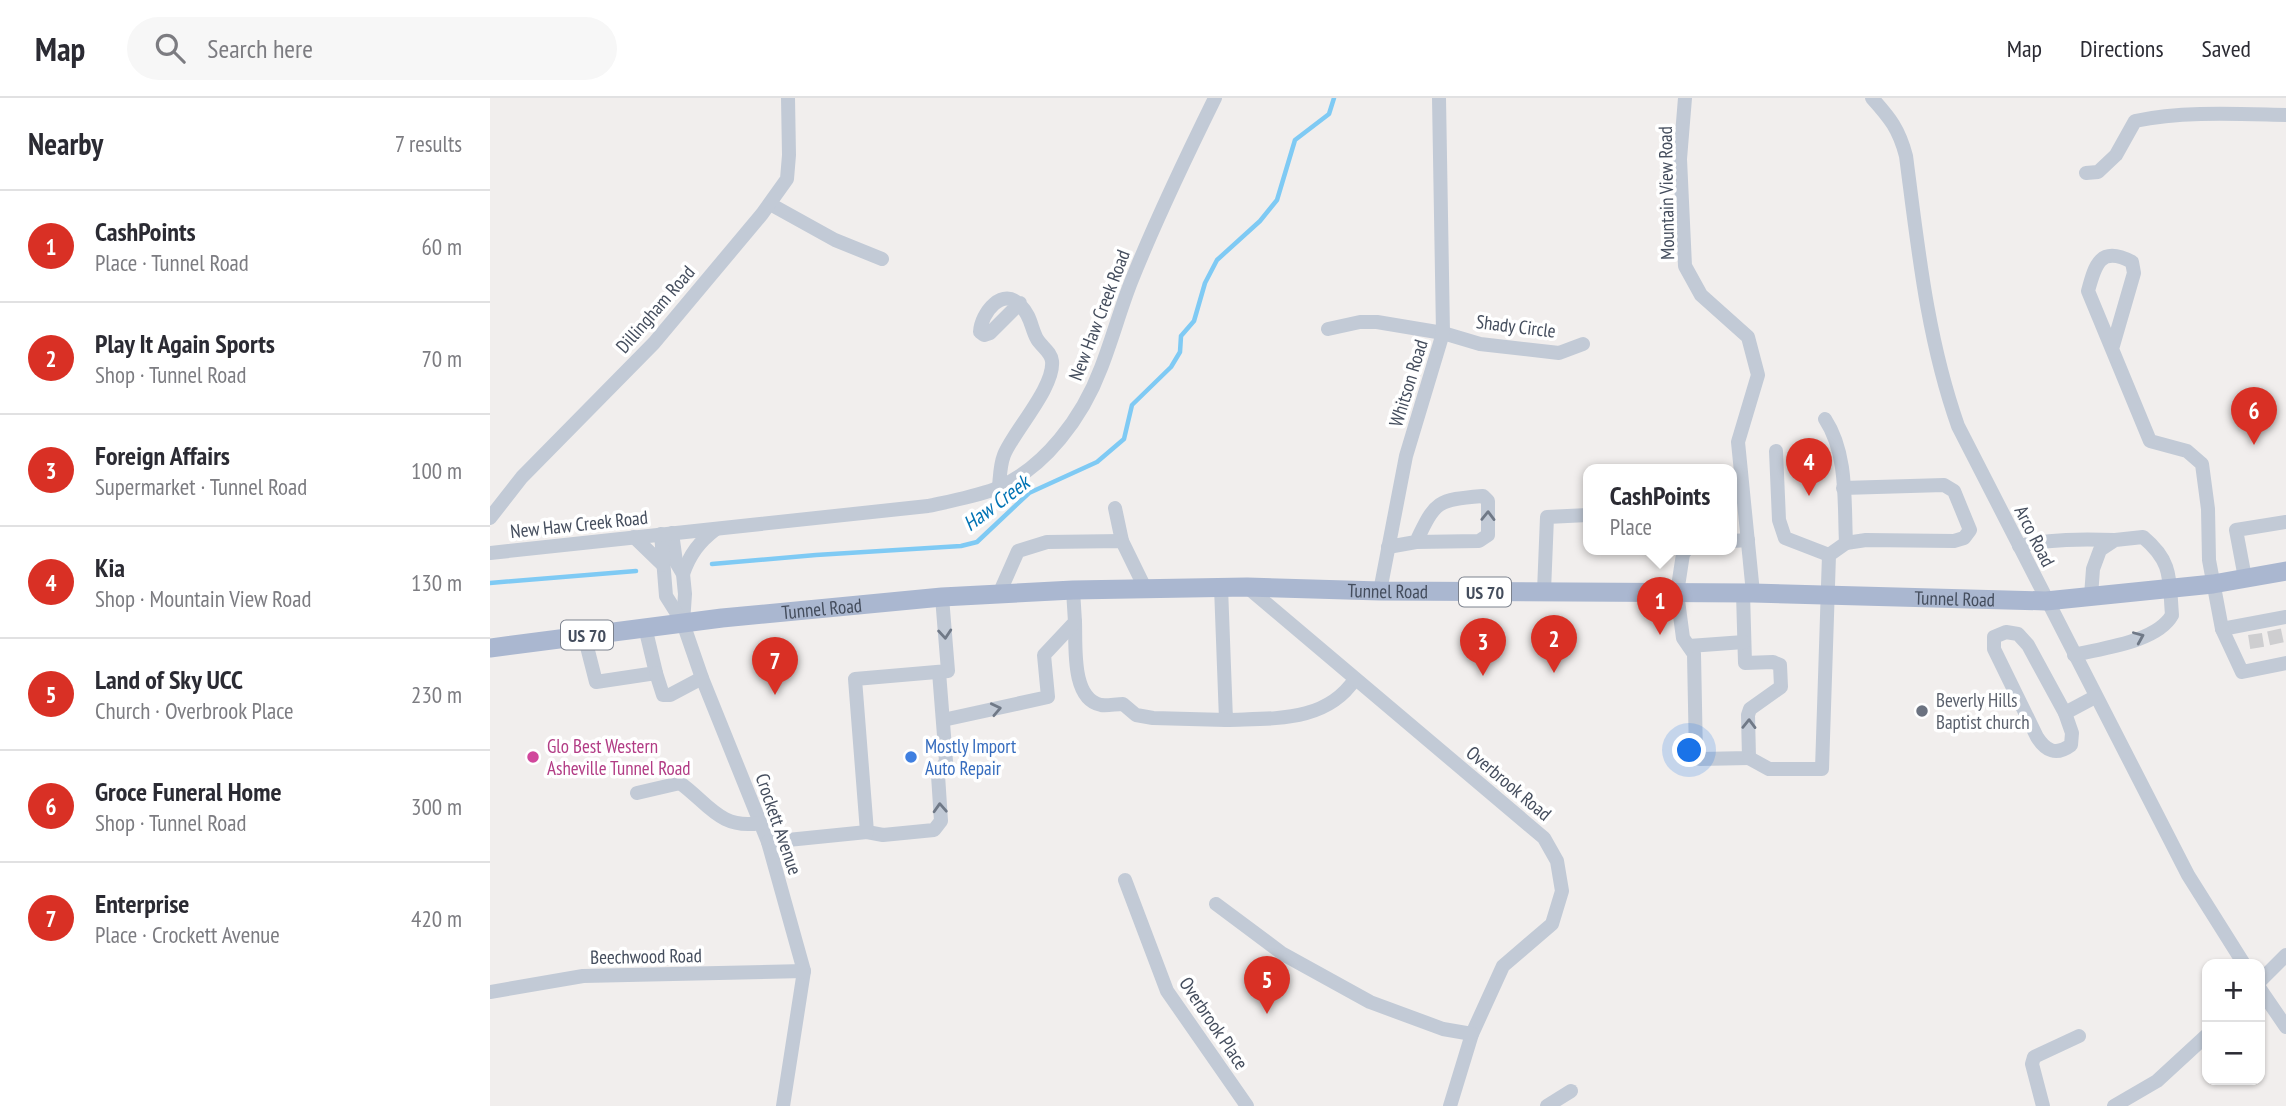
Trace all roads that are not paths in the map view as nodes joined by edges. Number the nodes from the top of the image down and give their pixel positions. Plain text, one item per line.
1 (788, 98) edge
2 (1215, 98) edge
3 (1439, 98) edge
4 (1685, 98) edge
5 (1872, 98) edge
6 (2286, 116) edge
7 (2086, 173) dead end
8 (770, 204) junction
9 (882, 259) dead end
10 (1020, 303) dead end
11 (1328, 329) dead end
12 (1443, 333) junction
13 (1583, 344) dead end
14 (2112, 349) junction
15 (1825, 419) dead end
16 (1776, 451) dead end
17 (999, 487) junction
18 (1843, 488) junction
19 (1115, 508) dead end
20 (1583, 515) edge
21 (490, 517) edge
22 (2286, 522) edge
23 (716, 528) junction
24 (666, 534) junction
25 (634, 537) junction
26 (1748, 540) junction
27 (1122, 541) junction
28 (1737, 541) edge
29 (2115, 541) junction
30 (1416, 542) junction
31 (1846, 543) junction
32 (2019, 546) junction
33 (1388, 547) junction
34 (490, 552) edge
35 (1683, 555) edge
36 (1829, 555) junction
37 (663, 565) junction
38 (2286, 571) edge
39 (683, 574) junction
40 (2245, 578) junction
41 (2213, 584) junction
42 (1222, 587) junction
43 (1247, 587) junction
44 (1146, 588) junction
45 (2170, 588) junction
46 (1073, 590) junction
47 (1380, 591) junction
48 (1544, 591) junction
49 (1677, 593) junction
50 (1748, 593) junction
51 (999, 594) junction
52 (1827, 595) junction
53 (2091, 596) junction
54 (942, 597) junction
55 (2046, 601) junction
56 (683, 622) junction
57 (1074, 622) junction
58 (2278, 622) edge
59 (645, 627) junction
60 (2222, 629) junction
61 (584, 635) junction
62 (1744, 642) junction
63 (1689, 646) junction
64 (490, 648) edge
65 (2278, 649) tunnel mouth
66 (2074, 655) junction
67 (2283, 663) edge
68 (944, 671) junction
69 (656, 673) junction
70 (702, 678) junction
71 (1355, 679) junction
72 (2095, 696) junction
73 (2065, 713) junction
74 (943, 720) junction
75 (1226, 720) junction
76 (1749, 758) junction
77 (637, 793) dead end
78 (760, 823) junction
79 (867, 832) junction
80 (768, 842) junction
81 (1125, 880) dead end
82 (1216, 904) dead end
83 (2286, 955) edge
84 (2241, 959) edge
85 (804, 971) junction
86 (2265, 976) edge
87 (490, 992) edge
88 (2265, 996) edge
89 (2286, 1027) edge
90 (1472, 1034) junction
91 (2079, 1036) dead end
92 (2202, 1040) edge
93 (1571, 1091) dead end
94 (783, 1106) edge
95 (1247, 1106) edge
96 (1450, 1106) edge
97 (1547, 1106) edge
98 (2043, 1106) edge
99 (2114, 1106) edge

1 - 8 street, Dillingham Road
2 - 17 street, New Haw Creek Road
3 - 12 street, Whitson Road
4 - 26 street, Mountain View Road
5 - 32 street, Arco Road
6 - 7 street
8 - 9 street
8 - 21 street, Dillingham Road
10 - 17 street
11 - 12 street, Shady Circle
12 - 13 street, Shady Circle
12 - 33 street, Whitson Road
14 - 14 street
14 - 41 street
15 - 18 street
16 - 36 street
17 - 23 street, New Haw Creek Road
18 - 31 street
18 - 31 street
19 - 27 street
20 - 48 street
22 - 40 street
23 - 24 street, New Haw Creek Road
23 - 39 street, New Haw Creek Road
24 - 25 street, New Haw Creek Road
24 - 37 street, Crockett Avenue
24 - 39 street, New Haw Creek Road
25 - 34 street, New Haw Creek Road
25 - 37 street
26 - 28 street
26 - 50 street, Mountain View Road
27 - 44 street
27 - 51 street
29 - 32 street
29 - 45 street
29 - 53 street
30 -> 30 street
30 - 33 street
31 - 36 street
32 - 55 street, Arco Road
33 - 47 street, Whitson Road
35 - 49 street
36 - 52 street
37 - 56 street, Crockett Avenue
38 - 40 main road, Tunnel Road / US 70
39 - 56 street, New Haw Creek Road
40 - 41 main road, Tunnel Road / US 70
41 - 45 main road, Tunnel Road / US 70
41 - 60 street
42 - 43 main road, Tunnel Road / US 70
42 - 44 main road, Tunnel Road / US 70
42 - 75 street
43 - 47 main road, Tunnel Road / US 70
43 - 71 street, Overbrook Road
44 - 46 main road, Tunnel Road / US 70
45 - 53 main road, Tunnel Road / US 70
66 -> 45 street
46 - 51 main road, Tunnel Road / US 70
46 - 57 street
47 - 48 main road, Tunnel Road / US 70
48 - 49 main road, Tunnel Road / US 70
49 - 50 main road, Tunnel Road / US 70
49 - 63 street
50 - 52 main road, Tunnel Road / US 70
50 - 62 street, Mountain View Road
51 - 54 main road, Tunnel Road / US 70
52 - 55 main road, Tunnel Road / US 70
52 - 76 street
53 - 55 main road, Tunnel Road / US 70
54 - 56 main road, Tunnel Road / US 70
54 -> 68 street
55 - 66 street, Arco Road
56 - 59 main road, Tunnel Road / US 70
56 - 70 street, Crockett Avenue
74 -> 57 street
57 - 75 street
58 - 60 street
59 - 61 main road, Tunnel Road / US 70
59 - 69 street
60 - 67 street
61 - 64 main road, Tunnel Road / US 70
61 - 69 street
62 - 63 street
76 -> 62 street
63 - 76 street
65 - 67 street
66 - 72 street, Arco Road
68 - 74 street
68 - 79 street
69 - 70 street
70 - 78 street, Crockett Avenue
71 - 75 street
71 - 90 street, Overbrook Road
72 - 73 street
72 - 84 street, Arco Road
73 - 73 street
79 -> 74 street
77 - 78 street
78 - 80 street, Crockett Avenue
79 - 80 street
80 - 85 street, Crockett Avenue
81 - 95 street, Overbrook Place
82 - 90 street
83 - 86 street
85 - 87 street, Beechwood Road
85 - 94 street, Crockett Avenue
88 - 89 street
90 - 96 street, Overbrook Road
91 - 98 street
92 - 99 street
93 - 97 street

